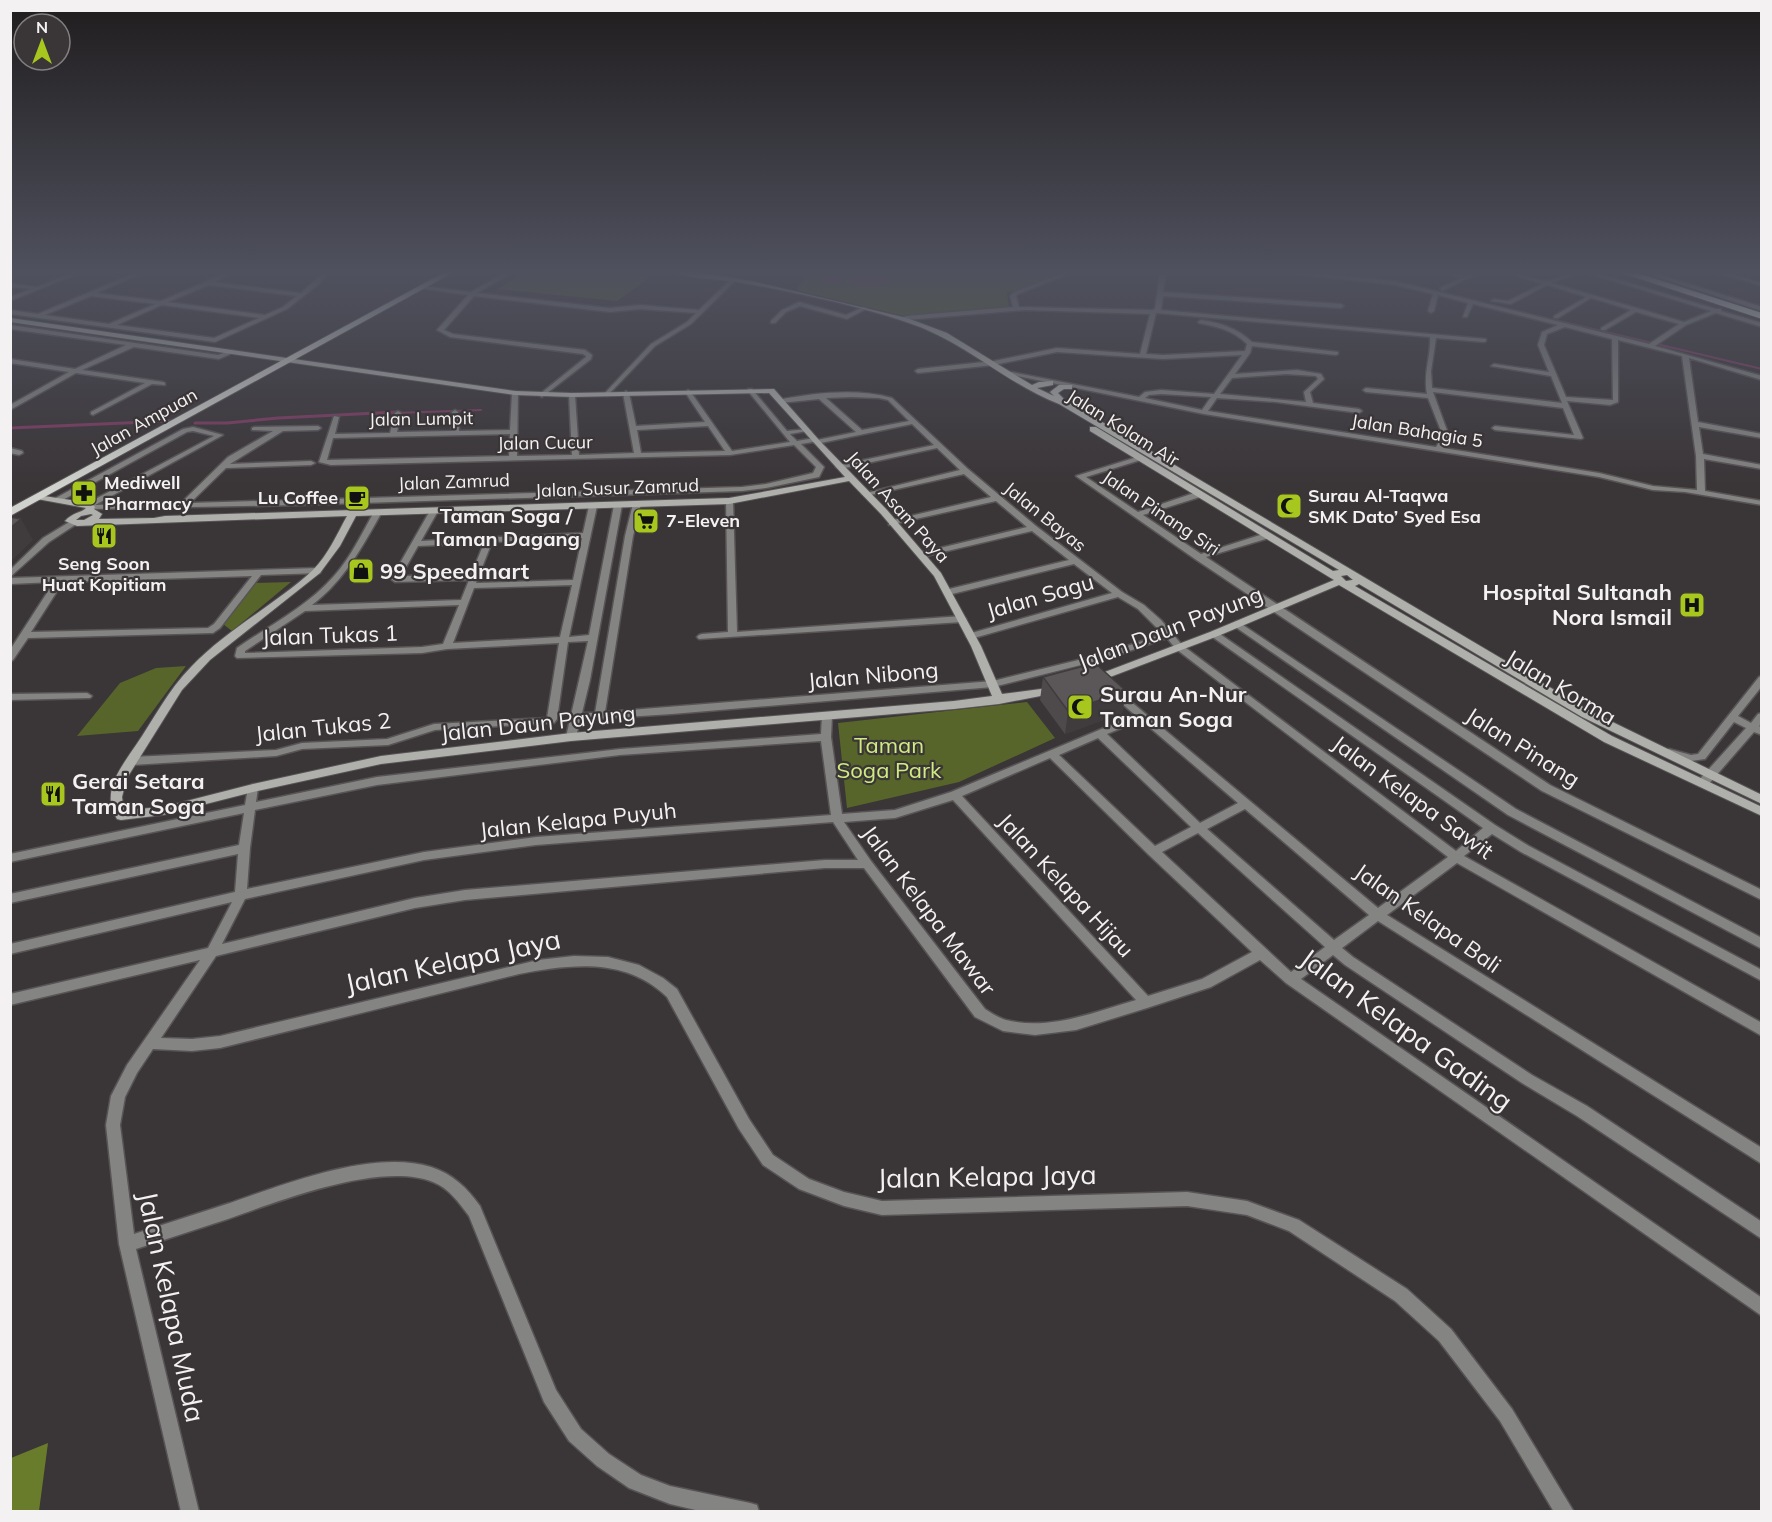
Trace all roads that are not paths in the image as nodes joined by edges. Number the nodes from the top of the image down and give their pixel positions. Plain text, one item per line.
1 (119, 343) edge
2 (136, 343) edge
3 (165, 343) edge
4 (321, 343) edge
5 (510, 343) edge
6 (656, 343) edge
7 (960, 343) edge
8 (1146, 343) edge
9 (1434, 343) edge
10 (1542, 343) edge
11 (1615, 343) edge
12 (1649, 343) edge
13 (1250, 344) joint
14 (1655, 344) joint
15 (132, 345) junction
16 (232, 352) junction
17 (1247, 353) junction
18 (1336, 353) dead end
19 (1685, 355) junction
20 (1142, 356) junction
21 (288, 361) junction
22 (13, 362) edge
23 (994, 363) junction
24 (1494, 366) dead end
25 (75, 371) junction
26 (918, 371) dead end
27 (1011, 374) junction
28 (1554, 375) junction
29 (1230, 376) junction
30 (1761, 378) edge
31 (150, 383) junction
32 (1050, 383) junction
33 (163, 384) dead end
34 (1069, 387) junction
35 (1032, 388) junction
36 (750, 390) junction
37 (1366, 390) dead end
38 (688, 392) junction
39 (515, 393) junction
40 (627, 393) junction
41 (1430, 393) junction
42 (607, 394) junction
43 (542, 395) junction
44 (572, 395) junction
45 (1044, 395) junction
46 (1217, 395) junction
47 (822, 398) junction
48 (1140, 400) junction
49 (780, 401) junction
50 (1062, 402) junction
51 (1565, 402) junction
52 (1310, 404) junction
53 (11, 406) edge
54 (1359, 411) dead end
55 (455, 412) dead end
56 (1204, 412) junction
57 (93, 413) dead end
58 (398, 413) dead end
59 (336, 417) dead end
60 (913, 422) junction
61 (711, 424) junction
62 (1696, 424) junction
63 (318, 428) dead end
64 (633, 428) junction
65 (1496, 428) dead end
66 (254, 429) dead end
67 (281, 429) junction
68 (805, 430) junction
69 (514, 432) junction
70 (456, 433) junction
71 (785, 433) junction
72 (861, 433) junction
73 (393, 435) junction
74 (330, 436) junction
75 (1761, 436) edge
76 (814, 441) junction
77 (795, 443) junction
78 (938, 446) junction
79 (10, 450) edge
80 (1437, 450) junction
81 (19, 453) dead end
82 (730, 453) junction
83 (638, 455) junction
84 (1700, 456) junction
85 (576, 457) junction
86 (513, 459) junction
87 (1140, 459) junction
88 (310, 463) dead end
89 (223, 466) junction
90 (840, 467) junction
91 (1761, 467) edge
92 (965, 471) junction
93 (852, 478) junction
94 (1701, 492) junction
95 (866, 494) junction
96 (1197, 495) junction
97 (528, 496) junction
98 (40, 497) junction
99 (997, 498) junction
100 (56, 500) junction
101 (729, 501) junction
102 (300, 503) junction
103 (1761, 503) edge
104 (10, 504) edge
105 (637, 504) junction
106 (183, 505) junction
107 (618, 505) junction
108 (593, 506) junction
109 (22, 507) junction
110 (525, 507) junction
111 (88, 511) junction
112 (434, 511) junction
113 (10, 513) edge
114 (353, 513) junction
115 (378, 513) junction
116 (291, 515) junction
117 (1136, 515) junction
118 (165, 519) junction
119 (74, 523) joint
120 (892, 523) junction
121 (1033, 528) junction
122 (587, 536) junction
123 (1266, 536) junction
124 (489, 540) junction
125 (415, 544) junction
126 (922, 555) junction
127 (1198, 557) junction
128 (1075, 561) junction
129 (317, 571) junction
130 (258, 573) junction
131 (10, 575) edge
132 (1346, 578) junction
133 (60, 580) junction
134 (10, 581) edge
135 (472, 581) junction
136 (577, 582) junction
137 (948, 592) junction
138 (1119, 594) junction
139 (465, 602) junction
140 (304, 608) junction
141 (1276, 609) junction
142 (962, 619) junction
143 (1237, 624) junction
144 (1214, 634) junction
145 (25, 635) junction
146 (733, 635) junction
147 (1168, 635) junction
148 (971, 636) junction
149 (702, 637) dead end
150 (592, 638) junction
151 (564, 639) junction
152 (447, 646) junction
153 (1179, 647) junction
154 (10, 658) edge
155 (1098, 678) junction
156 (1761, 679) edge
157 (993, 684) junction
158 (87, 696) dead end
159 (10, 697) edge
160 (999, 700) junction
161 (1743, 705) junction
162 (600, 715) junction
163 (1761, 715) edge
164 (576, 717) junction
165 (827, 717) junction
166 (1141, 717) junction
167 (1733, 717) junction
168 (1757, 730) edge
169 (1099, 733) junction
170 (571, 737) junction
171 (826, 737) junction
172 (1657, 749) junction
173 (1052, 754) junction
174 (132, 761) junction
175 (1706, 779) junction
176 (253, 788) junction
177 (955, 795) junction
178 (1761, 800) edge
179 (1245, 804) junction
180 (251, 807) junction
181 (1761, 812) edge
182 (837, 820) junction
183 (1199, 828) junction
184 (1491, 828) junction
185 (244, 849) junction
186 (1153, 852) junction
187 (1456, 857) junction
188 (10, 858) edge
189 (867, 864) junction
190 (241, 896) junction
191 (1761, 896) edge
192 (10, 899) edge
193 (1378, 915) junction
194 (1761, 944) edge
195 (1334, 948) junction
196 (10, 949) edge
197 (212, 952) junction
198 (1261, 953) junction
199 (1761, 976) edge
200 (1291, 979) junction
201 (10, 1000) edge
202 (1147, 1003) junction
203 (1761, 1030) edge
204 (149, 1043) junction
205 (1761, 1157) edge
206 (1761, 1231) edge
207 (126, 1244) junction
208 (1761, 1308) edge
209 (190, 1512) edge
210 (750, 1512) edge
211 (1565, 1512) edge

1 - 15 street
2 - 15 street
3 - 16 street
4 - 21 main road, Jalan Ampuan
5 - 43 street
6 - 42 street
7 - 23 street
8 - 20 street
9 - 41 street
10 - 28 street
11 - 51 street
12 - 14 street
13 - 17 street
13 - 18 street
14 - 19 street
15 - 16 street
15 - 25 street
16 - 21 street
17 - 20 street
17 - 29 street
19 - 30 street
19 - 62 street
20 - 23 street
21 - 39 street
21 - 98 main road, Jalan Ampuan
22 - 25 street
23 - 26 street
23 - 27 street
24 - 28 street
25 - 31 street
25 - 53 street
27 - 32 street, Jalan Bahagia 5
27 - 35 street
28 - 51 street
29 - 46 street
29 - 52 street
31 - 33 street
31 - 57 street
32 - 34 street, Jalan Bahagia 5
32 - 35 street
34 - 48 street, Jalan Bahagia 5
34 - 50 street
35 - 45 street
36 - 38 street
36 - 49 street, Jalan Asam Paya
36 - 71 street
37 - 41 street
38 - 40 street
38 - 61 street
39 - 43 street
39 - 69 street
40 - 42 street
40 - 64 street
41 - 51 street
41 - 80 street
42 - 44 street
43 - 44 street
44 - 85 street
45 - 50 street, Jalan Kolam Air
45 - 87 street, Jalan Kolam Air
46 - 48 street
46 - 52 street
46 - 56 street
47 - 49 street
47 - 60 street, Jalan Bayas
47 - 72 street
48 - 56 street, Jalan Bahagia 5
49 - 68 street, Jalan Asam Paya
50 - 132 street, Jalan Kolam Air
51 - 65 street
52 - 54 street
55 - 70 street
56 - 80 street, Jalan Bahagia 5
58 - 73 street
59 - 74 street, Jalan Cucur
60 - 72 street, Jalan Cucur
60 - 78 street, Jalan Bayas
61 - 64 street
61 - 82 street
62 - 75 street
62 - 84 street
63 - 67 street
64 - 83 street
66 - 67 street
67 - 89 street
68 - 71 street
68 - 76 street, Jalan Asam Paya
69 - 70 street, Jalan Lumpit
69 - 86 street
70 - 73 street, Jalan Lumpit
71 - 77 street
72 - 76 street, Jalan Cucur
73 - 74 street, Jalan Lumpit
74 - 86 street, Jalan Cucur
76 - 77 street, Jalan Cucur
76 - 90 street, Jalan Asam Paya
77 - 82 street, Jalan Cucur
77 - 97 street, Jalan Zamrud
78 - 90 street
78 - 92 street, Jalan Bayas
79 - 81 street
80 - 94 street, Jalan Bahagia 5
82 - 83 street, Jalan Cucur
83 - 85 street, Jalan Cucur
84 - 91 street
84 - 94 street
85 - 86 street, Jalan Cucur
87 - 96 street, Jalan Kolam Air
87 - 117 street, Jalan Pinang Siri
88 - 89 street
89 - 106 street
90 - 93 street, Jalan Asam Paya
92 - 95 street
92 - 99 street, Jalan Bayas
93 - 95 street, Jalan Asam Paya
93 - 101 street, Jalan Susur Zamrud
94 - 103 street, Jalan Bahagia 5
95 - 120 street, Jalan Asam Paya
96 - 117 street
96 - 123 street, Jalan Kolam Air
97 - 102 street, Jalan Zamrud
97 - 110 street
98 - 100 street, Jalan Zamrud
98 - 109 main road, Jalan Ampuan
99 - 120 street
99 - 121 street, Jalan Bayas
100 - 111 street, Jalan Zamrud
100 - 111 street
101 - 105 street, Jalan Susur Zamrud
101 - 146 street
102 - 106 street, Jalan Zamrud
102 - 116 street
104 - 109 street
105 - 107 street, Jalan Susur Zamrud
105 - 162 street
106 - 111 street, Jalan Zamrud
107 - 108 street, Jalan Susur Zamrud
107 - 150 street
108 - 110 street, Jalan Susur Zamrud
108 - 122 street
109 - 113 main road, Jalan Ampuan
110 - 112 street, Jalan Susur Zamrud
111 - 118 street
111 - 118 street
111 - 119 street
112 - 115 street, Jalan Susur Zamrud
112 - 125 street
114 - 115 street, Jalan Susur Zamrud
114 - 116 street, Jalan Susur Zamrud
114 - 129 street, Jalan Daun Payung
115 - 140 street, Jalan Tukas 1
116 - 118 street, Jalan Susur Zamrud
117 - 127 street, Jalan Pinang Siri
119 - 131 street
120 - 126 street, Jalan Asam Paya
121 - 126 street
121 - 128 street, Jalan Bayas
122 - 124 street
122 - 136 street
123 - 127 street
123 - 132 street, Jalan Kolam Air
124 - 125 street
124 - 135 street
125 - 135 street
126 - 137 street, Jalan Asam Paya
127 - 141 street, Jalan Pinang Siri
128 - 137 street
128 - 138 street, Jalan Bayas
129 - 130 street
129 - 174 street, Jalan Daun Payung
130 - 133 street
130 - 145 street
132 - 141 street, Jalan Daun Payung
132 - 172 street, Jalan Korma
132 - 175 street, Jalan Korma
133 - 134 street
133 - 145 street
135 - 136 street
135 - 139 street
136 - 151 street
137 - 142 street, Jalan Asam Paya
138 - 147 street, Jalan Bayas
138 - 148 street, Jalan Sagu
139 - 140 street
139 - 152 street
140 - 152 street, Jalan Tukas 1
141 - 143 street, Jalan Daun Payung
141 - 191 street, Jalan Pinang
142 - 146 street
142 - 148 street, Jalan Asam Paya
143 - 144 street, Jalan Daun Payung
143 - 194 street
144 - 153 street, Jalan Daun Payung
144 - 184 street
145 - 154 street
146 - 149 street
147 - 153 street, Jalan Bayas
147 - 157 street, Jalan Nibong
148 - 157 street, Jalan Asam Paya
150 - 151 street, Jalan Tukas 1
150 - 164 street
151 - 152 street, Jalan Tukas 1
151 - 174 street, Jalan Tukas 2
153 - 155 street, Jalan Daun Payung
153 - 187 street, Jalan Kelapa Sawit
155 - 160 street, Jalan Daun Payung
155 - 166 street, Jalan Kelapa Bali
156 - 161 street
157 - 160 street, Jalan Asam Paya
157 - 162 street, Jalan Nibong
158 - 159 street
160 - 165 street, Jalan Daun Payung
161 - 163 street
161 - 167 street
162 - 164 street, Jalan Nibong
163 - 168 street
164 - 170 street
165 - 170 street, Jalan Daun Payung
165 - 171 street, Jalan Kelapa Mawar
166 - 169 street, Jalan Kelapa Puyuh
166 - 179 street, Jalan Kelapa Bali
167 - 168 street
167 - 172 street
168 - 175 street
169 - 173 street, Jalan Kelapa Puyuh
169 - 183 street
170 - 176 street, Jalan Daun Payung
171 - 180 street
171 - 182 street, Jalan Kelapa Mawar
172 - 175 street, Jalan Korma
173 - 177 street, Jalan Kelapa Puyuh
173 - 186 street, Jalan Kelapa Gading
174 - 176 street, Jalan Daun Payung
175 - 178 street, Jalan Korma
175 - 181 street, Jalan Korma
176 - 180 street, Jalan Kelapa Muda
177 - 182 street, Jalan Kelapa Puyuh
177 - 202 street, Jalan Kelapa Hijau
179 - 183 street
179 - 193 street, Jalan Kelapa Bali
180 - 185 street, Jalan Kelapa Muda
180 - 188 street
182 - 189 street, Jalan Kelapa Mawar
182 - 190 street, Jalan Kelapa Puyuh
183 - 186 street
183 - 195 street
184 - 187 street
184 - 199 street
185 - 190 street, Jalan Kelapa Muda
185 - 192 street
186 - 198 street, Jalan Kelapa Gading
187 - 193 street
187 - 203 street, Jalan Kelapa Sawit
189 - 197 street
189 - 202 street, Jalan Kelapa Mawar
190 - 196 street, Jalan Kelapa Puyuh
190 - 197 street, Jalan Kelapa Muda
193 - 195 street
193 - 205 street, Jalan Kelapa Bali
195 - 200 street
195 - 206 street
197 - 201 street
197 - 204 street, Jalan Kelapa Muda
198 - 200 street, Jalan Kelapa Gading
198 - 202 street, Jalan Kelapa Mawar
200 - 208 street, Jalan Kelapa Gading
204 - 207 street, Jalan Kelapa Muda
204 - 211 street, Jalan Kelapa Jaya
207 - 209 street, Jalan Kelapa Muda
207 - 210 street

